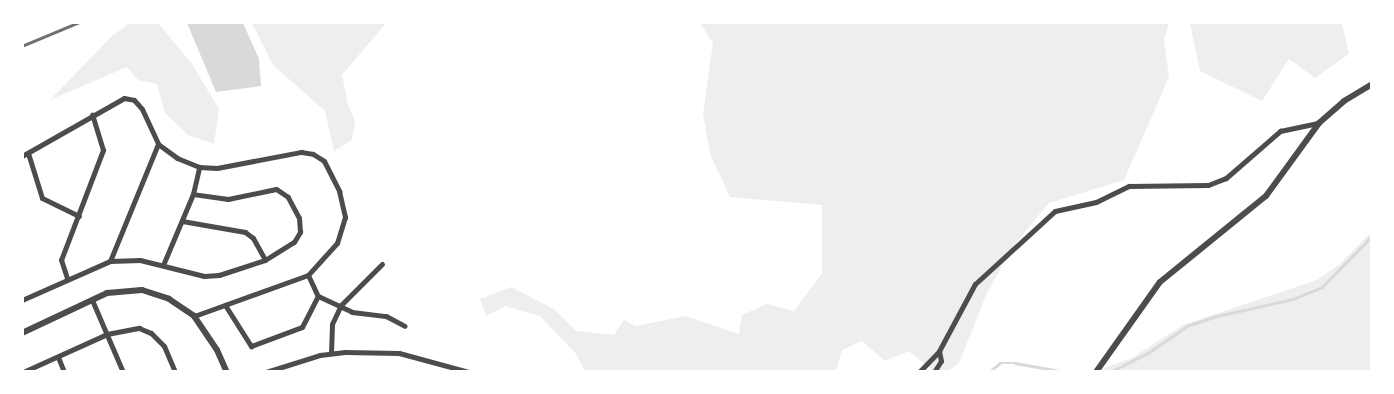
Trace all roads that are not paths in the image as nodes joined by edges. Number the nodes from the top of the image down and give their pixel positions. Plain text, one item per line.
1 (1372, 84) edge
2 (92, 114) junction
3 (1319, 123) junction
4 (158, 144) junction
5 (25, 154) edge
6 (199, 167) junction
7 (193, 194) junction
8 (79, 216) junction
9 (182, 221) junction
10 (265, 260) junction
11 (110, 261) junction
12 (382, 264) dead end
13 (163, 265) junction
14 (308, 275) junction
15 (67, 278) junction
16 (318, 296) junction
17 (22, 300) edge
18 (92, 300) junction
19 (225, 304) junction
20 (341, 305) junction
21 (194, 316) junction
22 (405, 326) dead end
23 (22, 333) edge
24 (107, 334) junction
25 (940, 352) junction
26 (331, 353) junction
27 (58, 358) junction
28 (1096, 371) edge
29 (23, 372) edge
30 (64, 372) edge
31 (123, 372) edge
32 (175, 372) edge
33 (227, 372) edge
34 (266, 372) edge
35 (469, 372) edge
36 (919, 372) edge
37 (934, 372) edge

1 - 3 street
2 - 4 street
2 - 5 street
2 - 8 street
3 - 25 street
3 - 28 street
4 - 6 street
4 - 11 street
5 - 8 street
6 - 7 street
6 - 14 street
7 - 9 street
7 - 10 street
8 - 15 street
9 - 10 street
9 - 13 street
10 - 13 street
11 - 13 street
11 - 15 street
12 - 20 street
14 - 16 street
14 - 19 street
15 - 17 street
16 - 19 street
16 - 20 street
18 - 21 street
18 - 23 street
18 - 24 street
19 - 21 street
20 - 22 street
20 - 26 street
21 - 33 street
24 - 27 street
24 - 31 street
24 - 32 street
25 - 36 street
25 - 37 street
26 - 34 street
26 - 35 street
27 - 29 street
27 - 30 street

